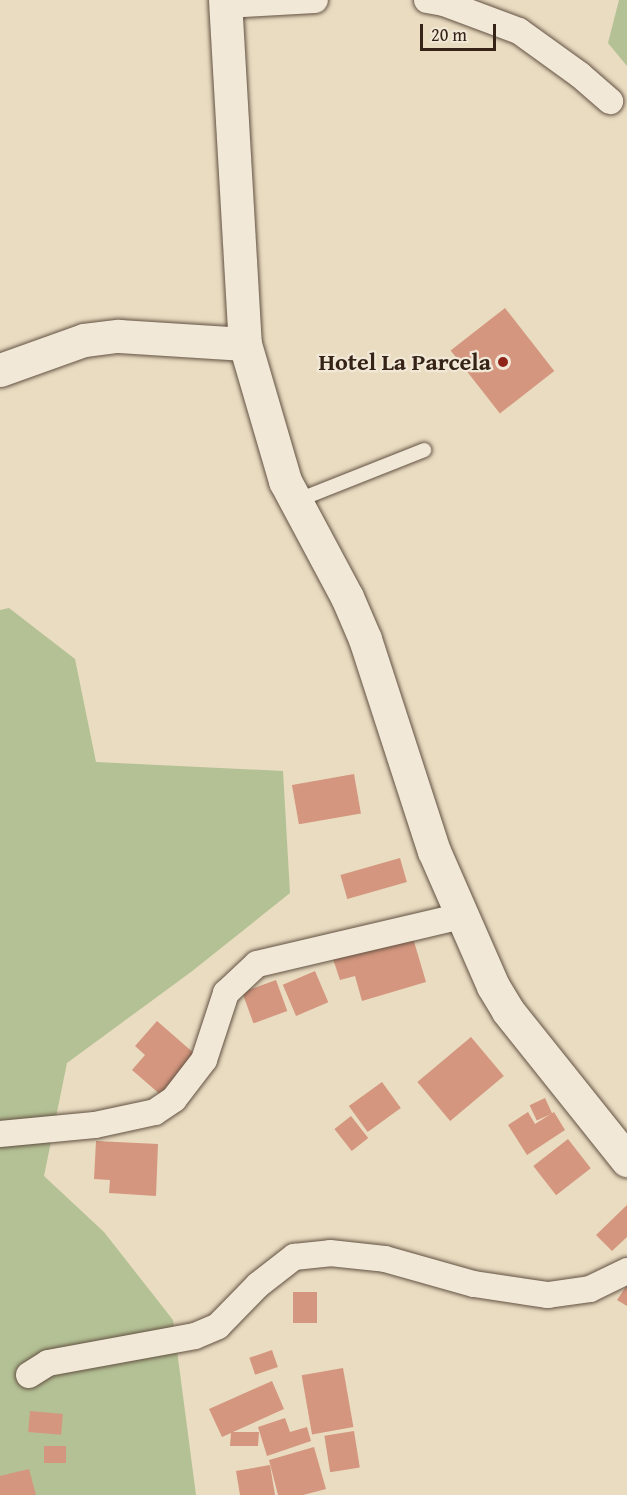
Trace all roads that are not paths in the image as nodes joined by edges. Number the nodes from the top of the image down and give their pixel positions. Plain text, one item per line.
1 (315, 0) edge
2 (427, 0) edge
3 (225, 2) edge
4 (610, 101) dead end
5 (245, 344) junction
6 (0, 370) edge
7 (424, 450) dead end
8 (296, 501) junction
9 (462, 916) junction
10 (0, 1134) edge
11 (627, 1160) edge
12 (627, 1271) edge
13 (29, 1376) dead end

1 - 3 street
2 - 4 street
3 - 5 street
5 - 6 street
5 - 8 street
7 - 8 lane
8 - 9 street
9 - 10 street
9 - 11 street
12 - 13 street

